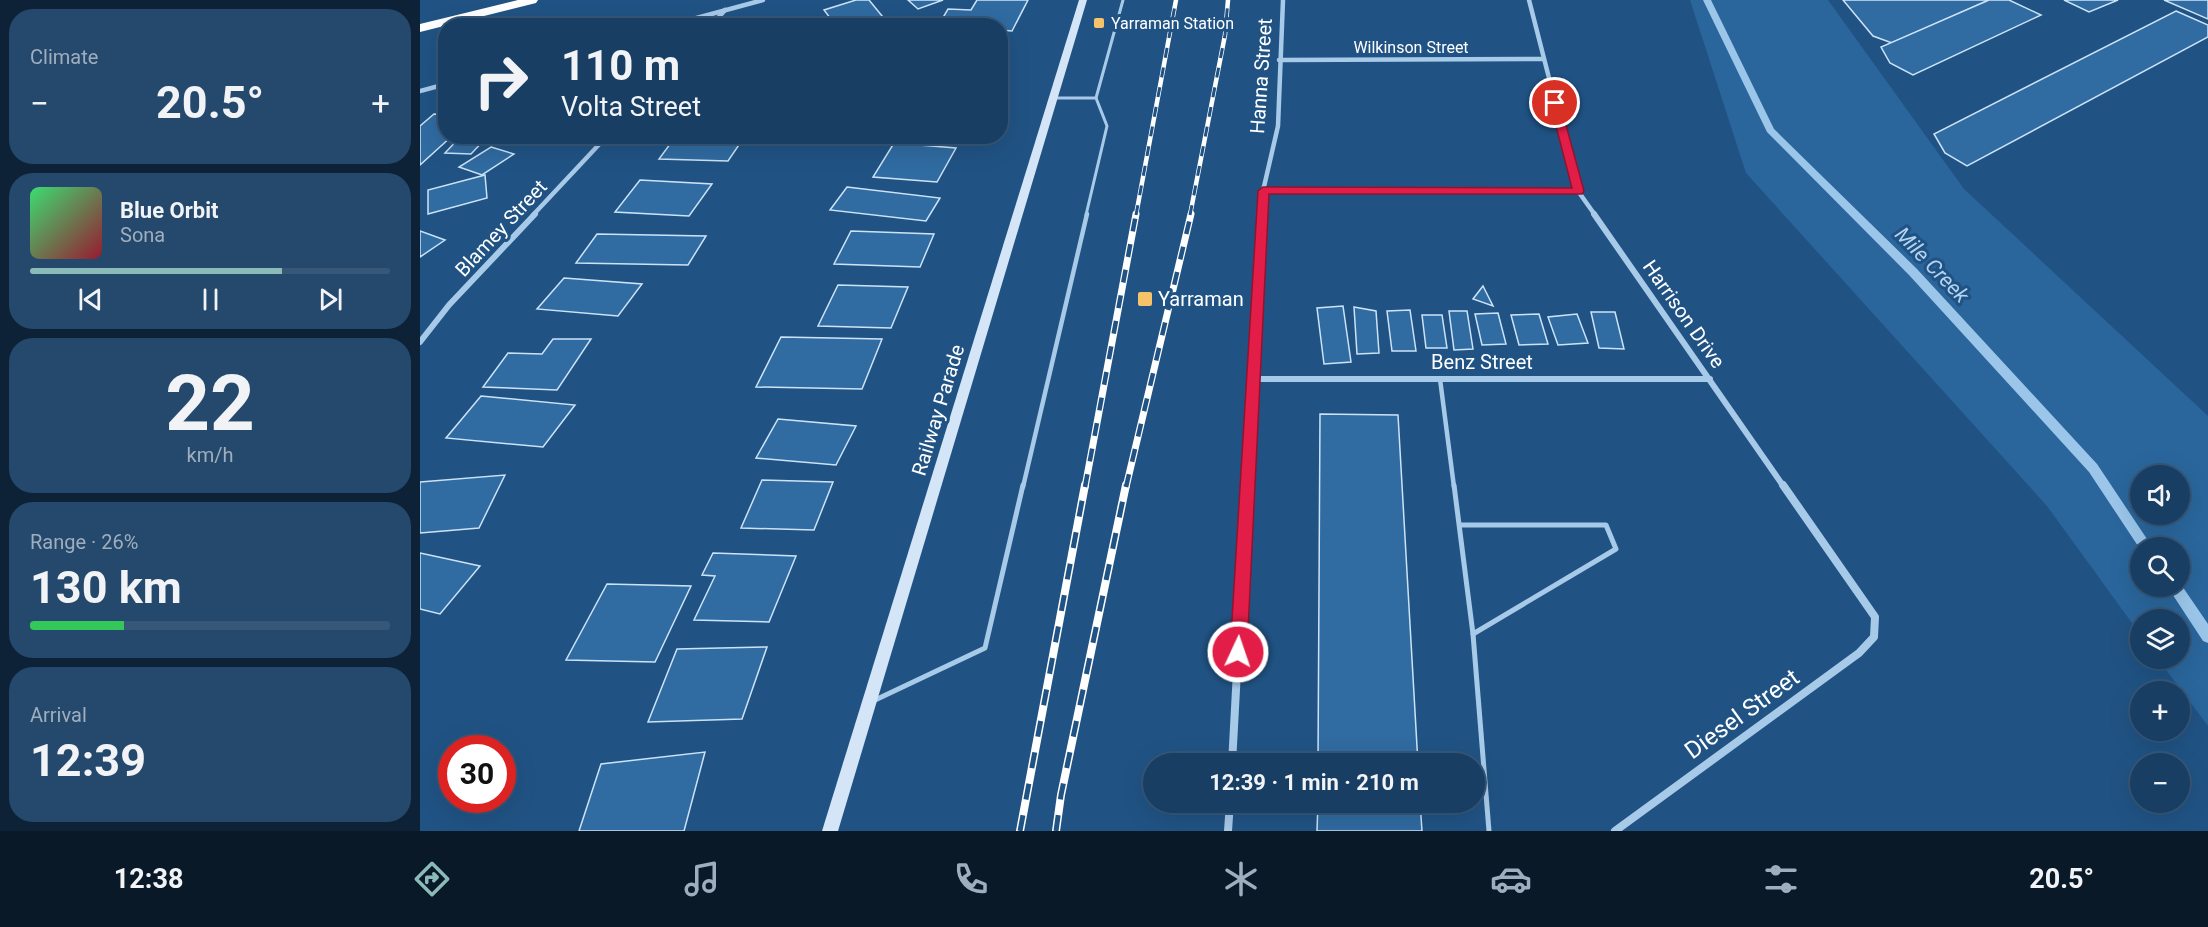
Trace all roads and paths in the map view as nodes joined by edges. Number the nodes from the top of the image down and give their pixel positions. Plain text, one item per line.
1 (532, 0) edge
2 (763, 0) edge
3 (1083, 0) edge
4 (1123, 0) edge
5 (1283, 0) edge
6 (1529, 0) edge
7 (726, 10) junction
8 (460, 18) edge
9 (696, 18) edge
10 (718, 18) edge
11 (438, 24) edge
12 (420, 28) edge
13 (1543, 59) junction
14 (1279, 60) junction
15 (438, 86) edge
16 (420, 91) edge
17 (1053, 98) junction
18 (1096, 98) junction
19 (600, 144) edge
20 (1263, 191) junction
21 (1578, 191) junction
22 (420, 342) edge
23 (1254, 379) junction
24 (1440, 379) junction
25 (1710, 379) junction
26 (1460, 525) junction
27 (1875, 617) joint
28 (1473, 634) junction
29 (869, 703) junction
30 (1233, 753) edge
31 (1229, 813) edge
32 (830, 831) edge
33 (1228, 831) edge
34 (1489, 831) edge
35 (1615, 831) edge

1 - 8 highway
2 - 7 street
3 - 17 main road, Railway Parade
4 - 18 lane
5 - 14 street, Hanna Street
6 - 13 street, Harrison Drive
7 - 9 street
7 - 10 street
11 - 12 highway
13 - 14 street, Wilkinson Street
13 - 21 street, Harrison Drive
14 - 20 street, Hanna Street
15 - 16 street
17 - 18 lane
17 - 29 main road, Railway Parade
18 - 29 lane
19 - 22 street, Blamey Street
20 - 21 street
20 - 23 street, Hanna Street
21 - 25 street, Harrison Drive
23 - 24 street, Benz Street
23 - 30 street, Hanna Street
24 - 25 street, Benz Street
24 - 26 lane
25 - 27 street, Harrison Drive
26 - 28 lane
26 - 28 lane
27 - 35 street, Diesel Street
28 - 34 lane
29 - 32 main road, Railway Parade
31 - 33 street

